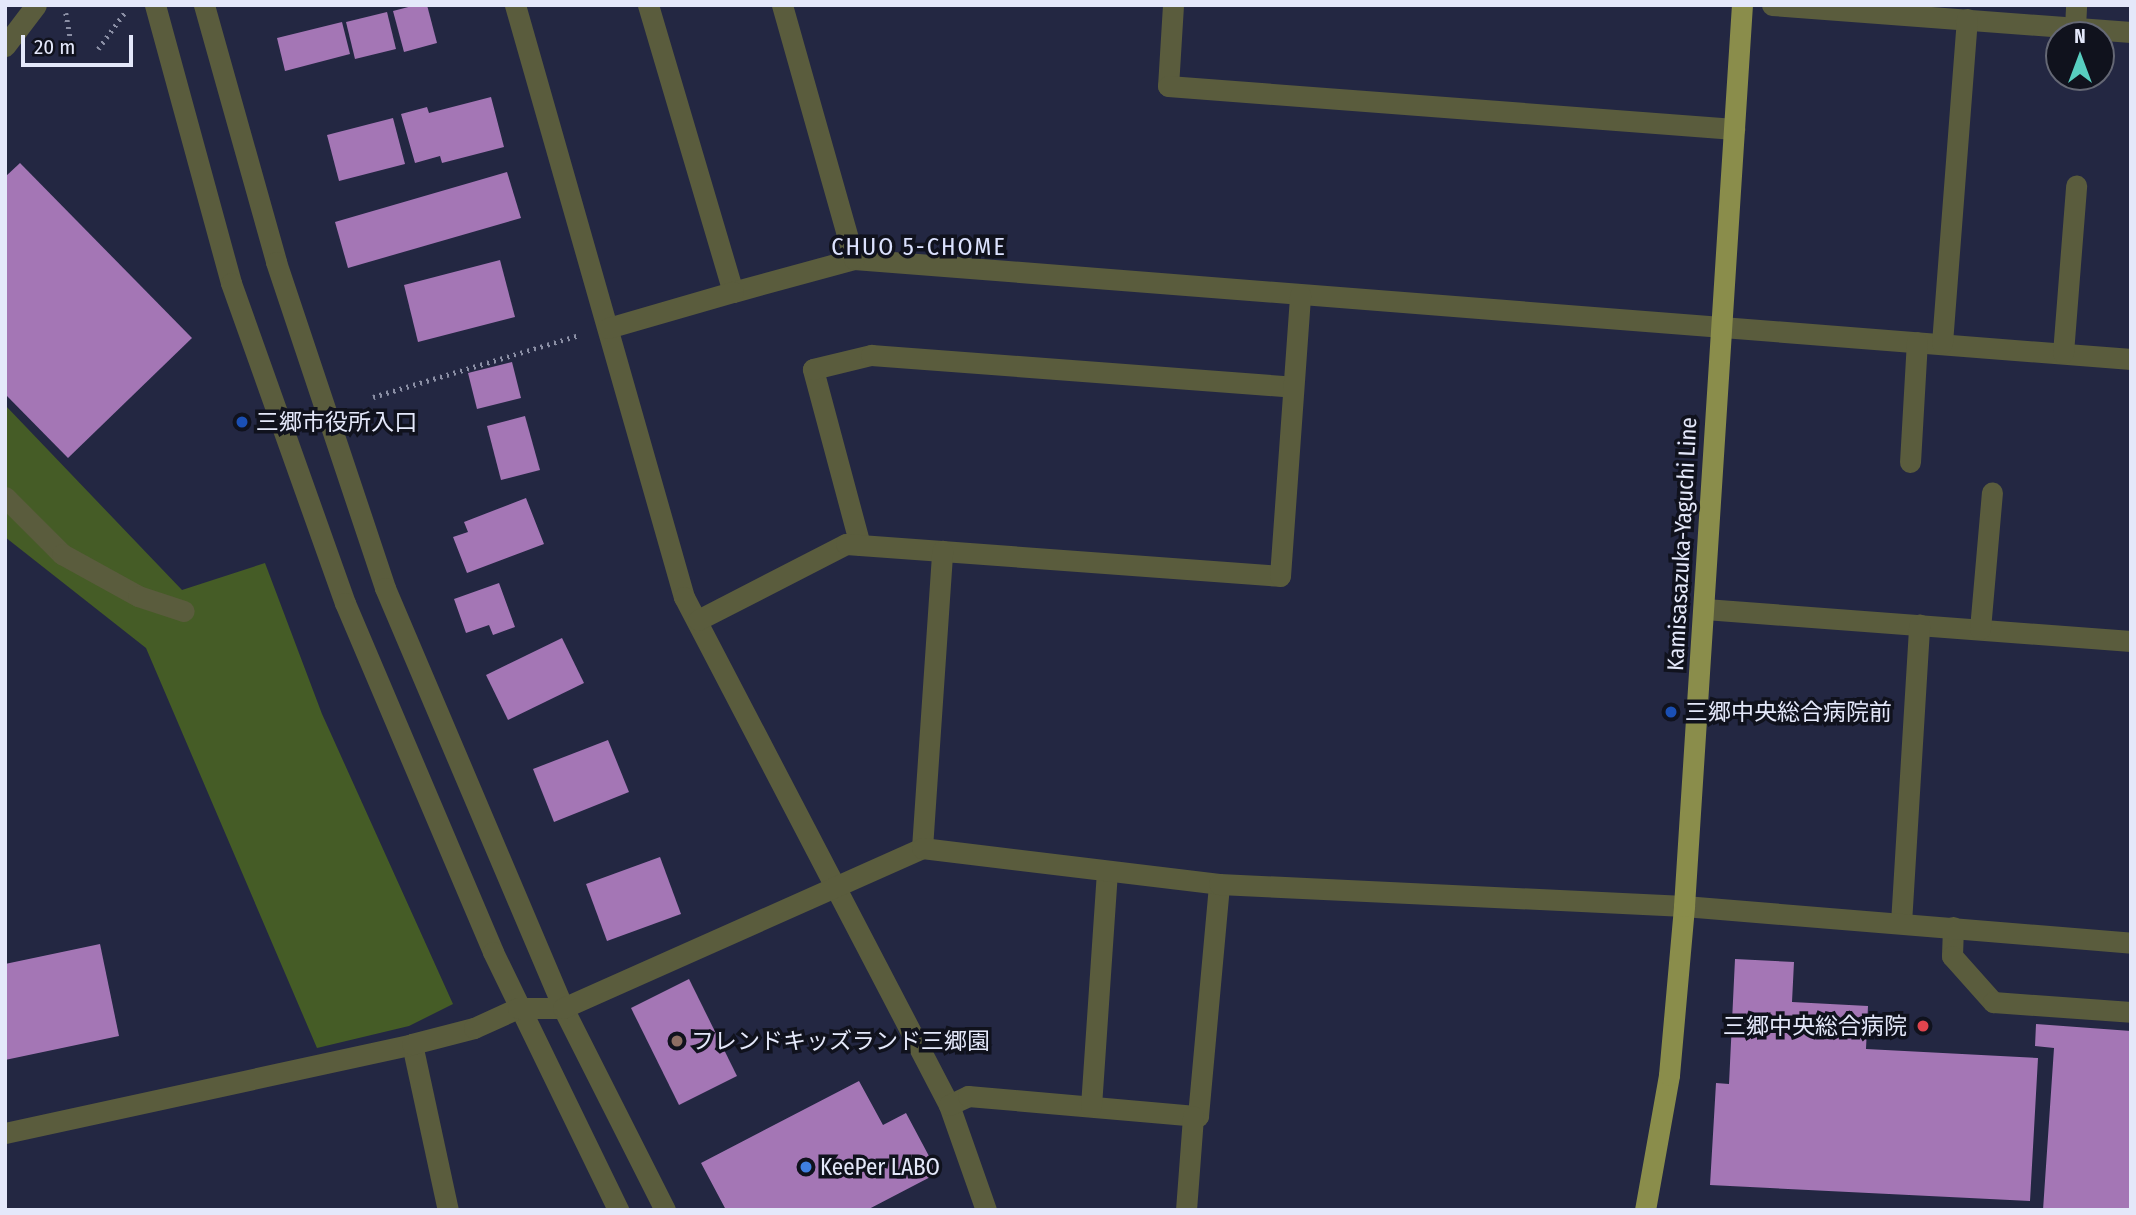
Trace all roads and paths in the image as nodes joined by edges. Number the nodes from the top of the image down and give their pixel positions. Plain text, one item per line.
1 (36, 5) edge
2 (65, 5) edge
3 (130, 5) edge
4 (155, 5) edge
5 (204, 5) edge
6 (515, 5) edge
7 (648, 5) edge
8 (782, 5) edge
9 (1173, 5) edge
10 (1742, 5) edge
11 (1772, 5) edge
12 (1967, 19) junction
13 (2045, 25) edge
14 (5, 46) edge
15 (72, 48) dead end
16 (98, 49) dead end
17 (1734, 129) junction
18 (2076, 186) dead end
19 (853, 259) junction
20 (733, 292) junction
21 (1300, 295) junction
22 (1721, 325) junction
23 (608, 328) junction
24 (1917, 342) junction
25 (1942, 344) junction
26 (2063, 354) junction
27 (2131, 359) edge
28 (1293, 387) junction
29 (373, 397) dead end
30 (1910, 462) dead end
31 (1992, 493) dead end
32 (5, 497) edge
33 (860, 545) junction
34 (942, 551) junction
35 (1705, 609) junction
36 (184, 611) dead end
37 (698, 620) junction
38 (1919, 625) junction
39 (1980, 629) junction
40 (2131, 641) edge
41 (922, 848) junction
42 (1107, 872) junction
43 (1219, 884) junction
44 (833, 886) junction
45 (1684, 906) junction
46 (1901, 923) junction
47 (1953, 927) junction
48 (2131, 943) edge
49 (518, 1007) junction
50 (563, 1007) junction
51 (2131, 1013) edge
52 (412, 1044) junction
53 (949, 1104) junction
54 (1091, 1106) junction
55 (1193, 1116) junction
56 (5, 1133) edge
57 (448, 1210) edge
58 (618, 1210) edge
59 (665, 1210) edge
60 (986, 1210) edge
61 (1186, 1210) edge
62 (1645, 1210) edge

1 - 14 street
2 - 15 path
3 - 16 path
4 - 49 street
5 - 50 street
6 - 23 street
7 - 20 street
8 - 19 street
9 - 17 street
10 - 17 main road, Kamisasazuka-Yaguchi Line
11 - 12 street
12 - 13 street
12 - 25 street
17 - 22 main road, Kamisasazuka-Yaguchi Line
18 - 26 street
19 - 20 street
19 - 21 street
20 - 23 street
21 - 22 street
21 - 28 street
22 - 24 street
22 - 35 main road, Kamisasazuka-Yaguchi Line
23 - 29 path
23 - 37 street
24 - 25 street
24 - 30 street
25 - 26 street
26 - 27 street
28 - 33 street
28 - 34 street
31 - 39 street
32 - 36 street
33 - 34 street
33 - 37 street
34 - 41 street
35 - 38 street
35 - 45 main road, Kamisasazuka-Yaguchi Line
37 - 44 street
38 - 39 street
38 - 46 street
39 - 40 street
41 - 42 street
41 - 44 street
42 - 43 street
42 - 54 street
43 - 45 street
43 - 55 street
44 - 50 street
44 - 53 street
45 - 46 street
45 - 62 main road, Kamisasazuka-Yaguchi Line
46 - 47 street
47 - 48 street
47 - 51 street
49 - 50 street
49 - 52 street
49 - 58 street
50 - 59 street
52 - 56 street
52 - 57 street
53 - 54 street
53 - 60 street
54 - 55 street
55 - 61 street

